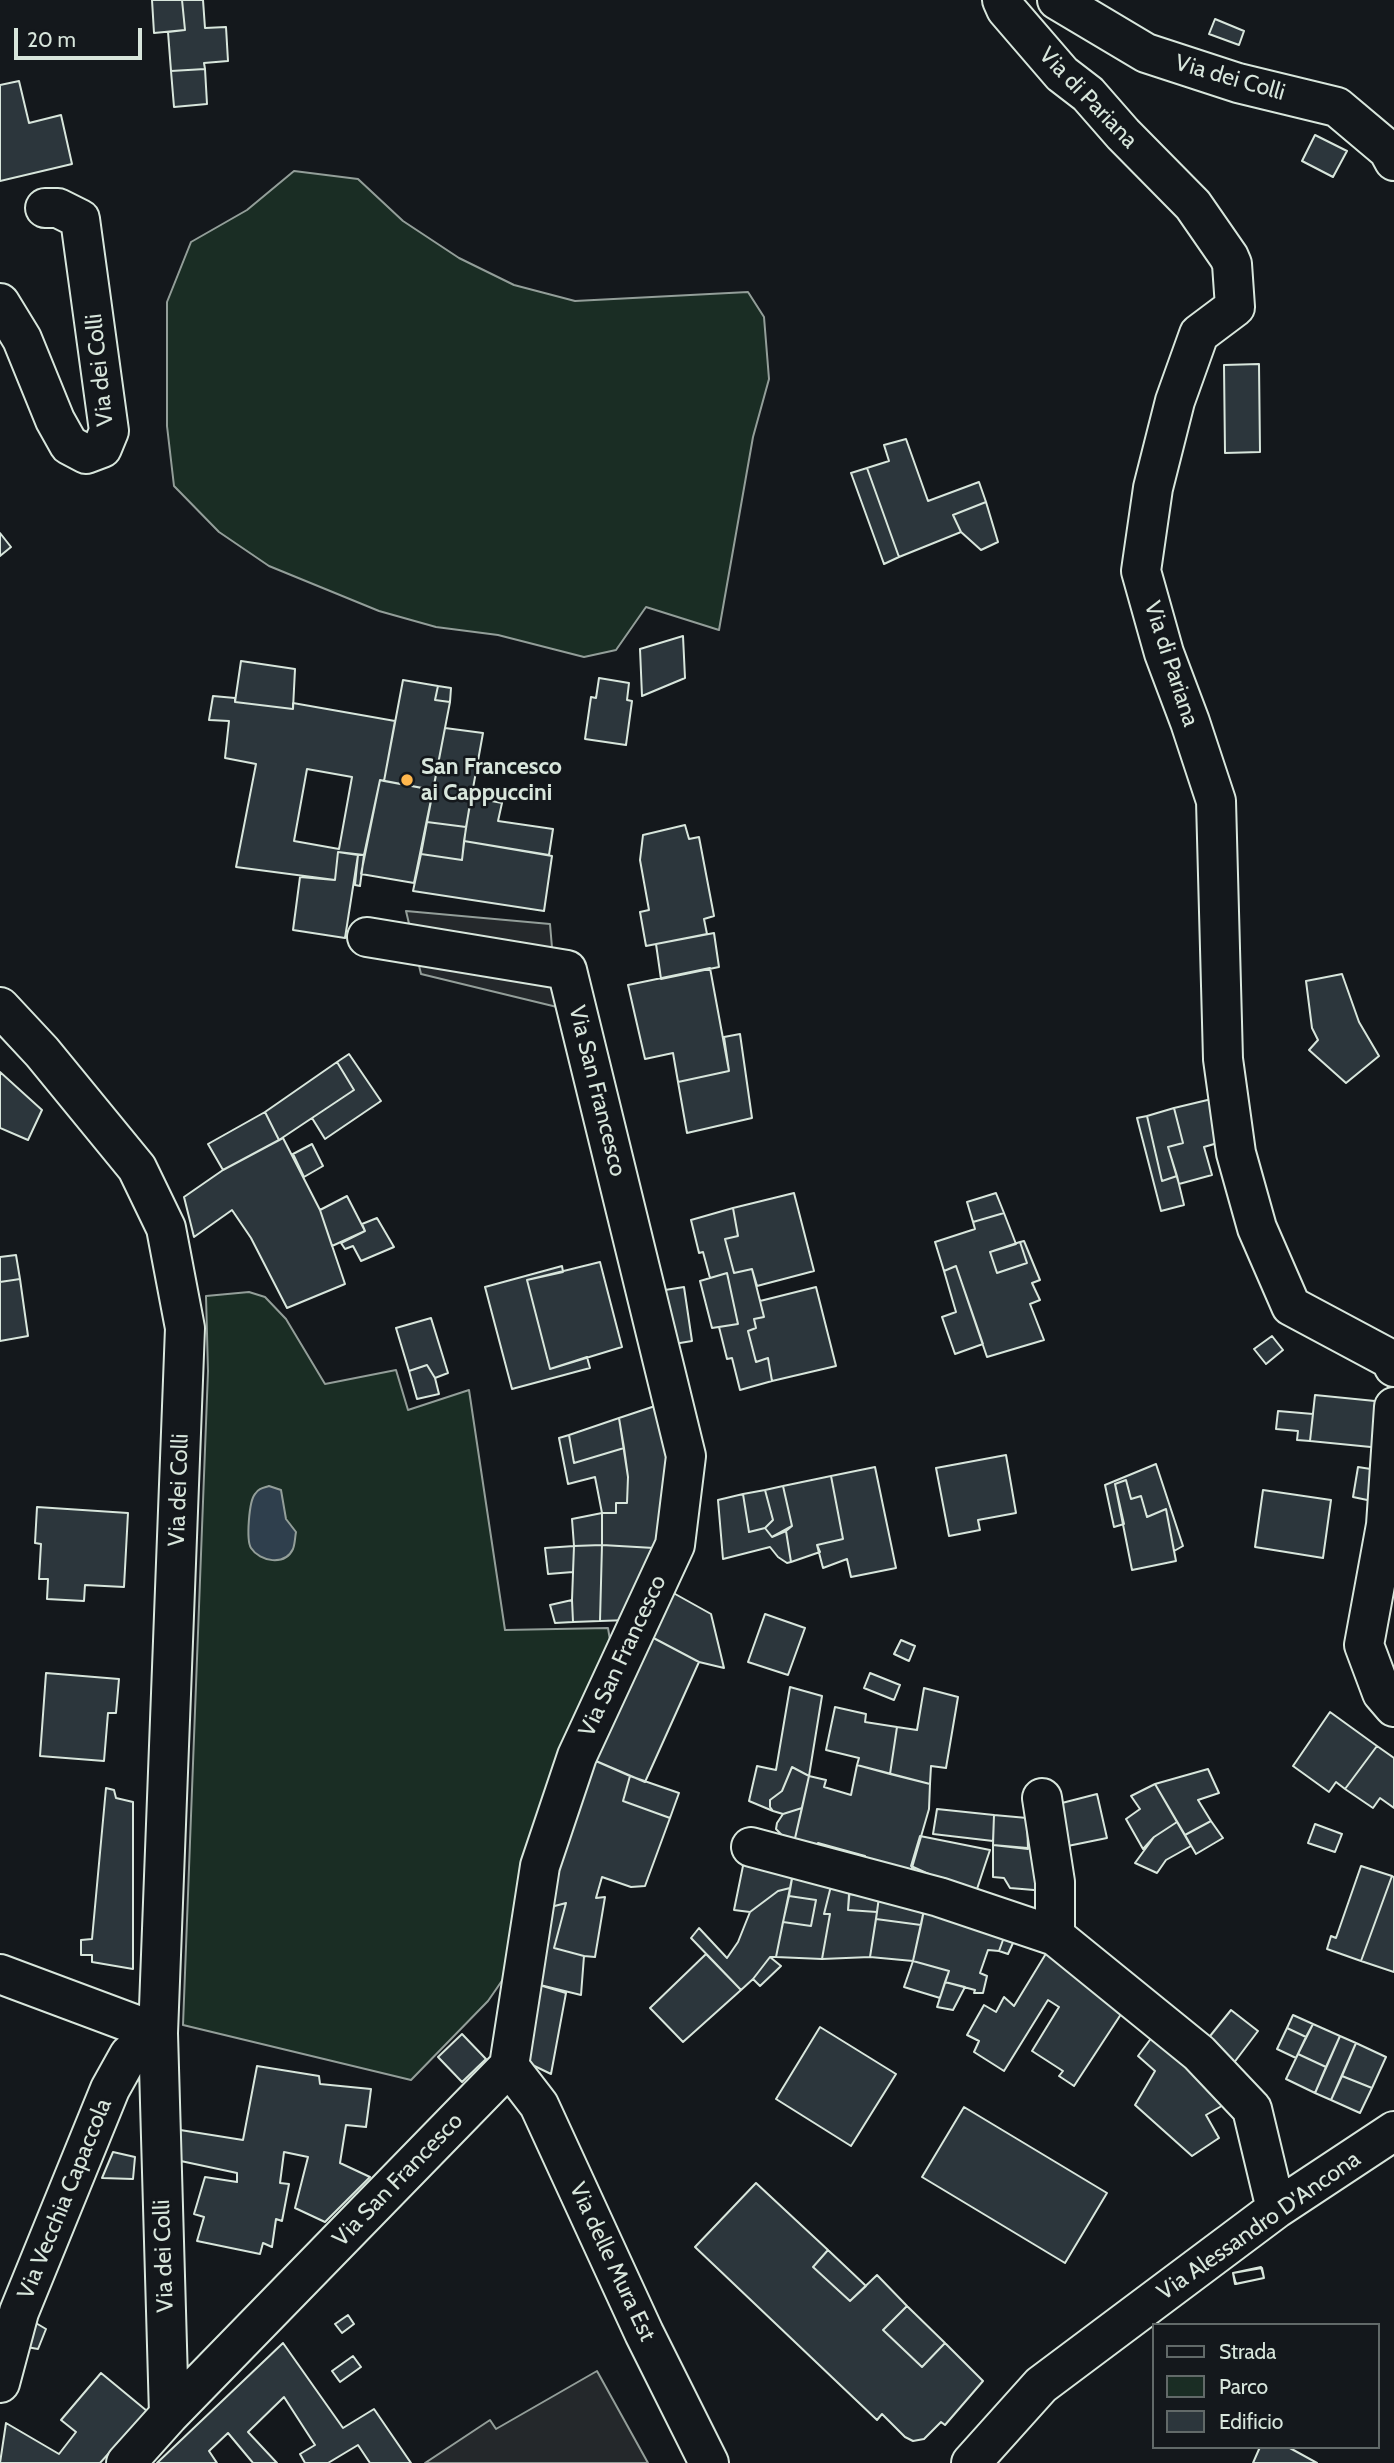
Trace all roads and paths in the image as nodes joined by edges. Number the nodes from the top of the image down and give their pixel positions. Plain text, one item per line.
1 (1002, 0) edge
2 (1057, 0) edge
3 (1394, 161) edge
4 (45, 208) dead end
5 (0, 303) edge
6 (367, 937) dead end
7 (0, 1007) edge
8 (1394, 1367) edge
9 (1394, 1407) edge
10 (1394, 1707) edge
11 (1042, 1798) dead end
12 (751, 1847) dead end
13 (1055, 1936) junction
14 (0, 1974) edge
15 (158, 2033) junction
16 (509, 2066) junction
17 (1394, 2131) edge
18 (1276, 2209) junction
19 (0, 2383) edge
20 (169, 2415) junction
21 (126, 2463) edge
22 (709, 2463) edge
23 (971, 2463) edge

1 - 8 street, Via di Pariana
2 - 3 street, Via dei Colli
4 - 5 street, Via dei Colli
6 - 16 street, Via San Francesco
7 - 15 street, Via dei Colli
9 - 10 street
11 - 13 street
12 - 13 street
13 - 18 street
14 - 15 street
15 - 19 street, Via Vecchia Capaccola
15 - 20 street, Via dei Colli
16 - 20 street, Via San Francesco
16 - 22 street, Via delle Mura Est
17 - 18 street, Via Alessandro D'Ancona
18 - 23 street, Via Alessandro D'Ancona
20 - 21 street

